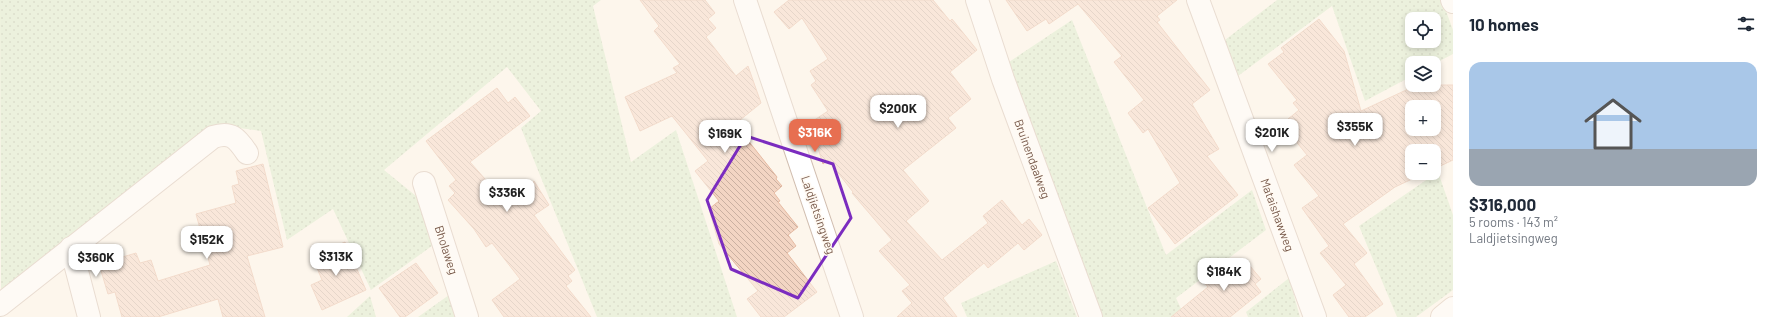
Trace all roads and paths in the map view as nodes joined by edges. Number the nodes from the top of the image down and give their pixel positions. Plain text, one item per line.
1 (745, 0) edge
2 (977, 0) edge
3 (1198, 0) edge
4 (247, 153) dead end
5 (424, 183) dead end
6 (71, 248) junction
7 (0, 305) edge
8 (1453, 308) edge
9 (89, 317) edge
10 (467, 317) edge
11 (852, 317) edge
12 (1091, 317) edge
13 (1315, 317) edge
14 (1442, 317) edge

1 - 11 street, Laldjietsingweg
2 - 12 street, Bruinendaalweg
3 - 13 street, Mataishawweg
4 - 6 street
5 - 10 street, Bholaweg
6 - 7 street
6 - 9 street
8 - 14 street

